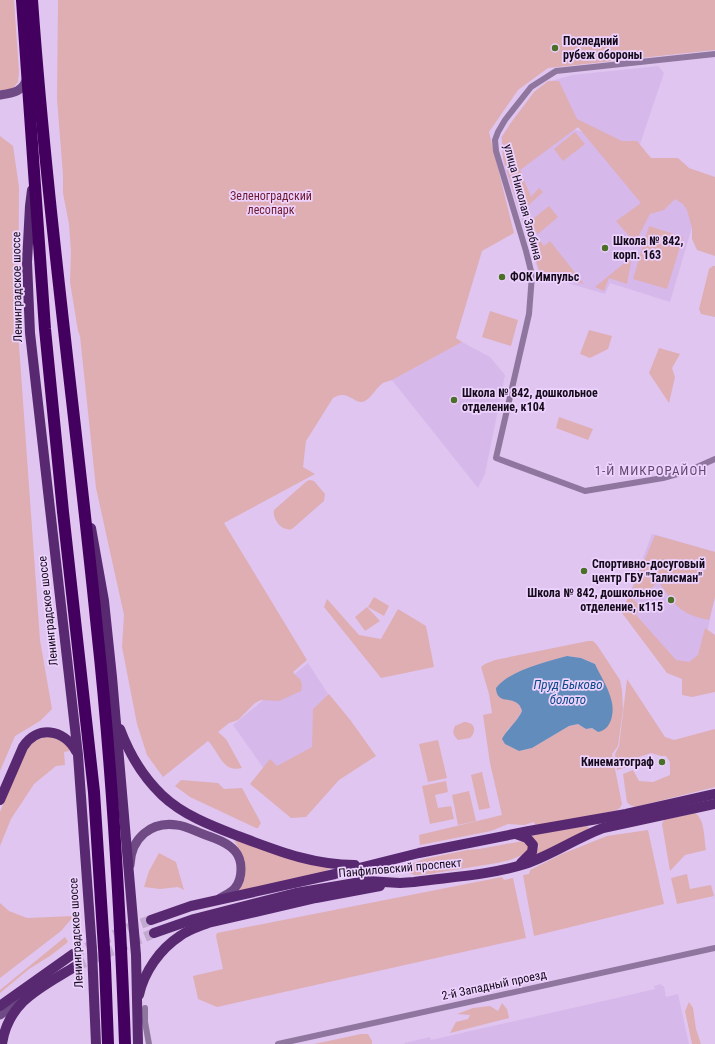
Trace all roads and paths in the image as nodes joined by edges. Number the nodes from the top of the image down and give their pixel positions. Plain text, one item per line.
1 (22, 0) edge
2 (32, 0) edge
3 (715, 54) edge
4 (28, 76) junction
5 (12, 93) junction
6 (0, 94) edge
7 (30, 110) junction
8 (34, 175) junction
9 (715, 459) edge
10 (80, 471) junction
11 (116, 716) junction
12 (78, 754) junction
13 (715, 794) edge
14 (0, 800) edge
15 (715, 804) edge
16 (514, 834) junction
17 (375, 863) junction
18 (512, 868) junction
19 (130, 878) junction
20 (400, 883) junction
21 (211, 901) junction
22 (151, 920) tunnel mouth
23 (154, 933) tunnel mouth
24 (715, 948) edge
25 (73, 954) tunnel mouth
26 (76, 966) tunnel mouth
27 (29, 995) junction
28 (0, 1006) edge
29 (141, 1008) junction
30 (0, 1015) edge
31 (95, 1021) junction
32 (2, 1044) edge
33 (91, 1044) edge
34 (96, 1044) edge
35 (108, 1044) edge
36 (125, 1044) edge
37 (138, 1044) edge
38 (149, 1044) edge
39 (278, 1044) edge

1 - 4 highway, Ленинградское шоссе
2 - 10 highway
3 - 9 street, улица Николая Злобина
4 - 5 street
4 - 7 highway, Ленинградское шоссе
5 - 6 street
5 - 7 street
7 - 8 highway, Ленинградское шоссе
8 - 12 main road, Ленинградское шоссе
8 - 35 highway, Ленинградское шоссе
10 - 11 main road
10 - 36 highway
11 - 17 main road
11 - 19 main road
12 - 14 main road
12 - 31 main road, Ленинградское шоссе
13 - 16 main road, Панфиловский проспект
15 - 18 main road, Панфиловский проспект
16 - 17 main road, Панфиловский проспект
16 - 18 main road
17 - 21 main road, Панфиловский проспект
18 - 20 main road, Панфиловский проспект
19 - 21 street
19 - 29 main road
20 - 23 main road, Панфиловский проспект
20 - 29 main road
21 - 22 main road, Панфиловский проспект
24 - 39 street, 2-й Западный проезд
25 - 28 main road
26 - 27 main road
27 - 30 street
27 - 32 main road
29 - 37 main road
29 - 38 street
31 - 33 main road
31 - 34 main road, Ленинградское шоссе

